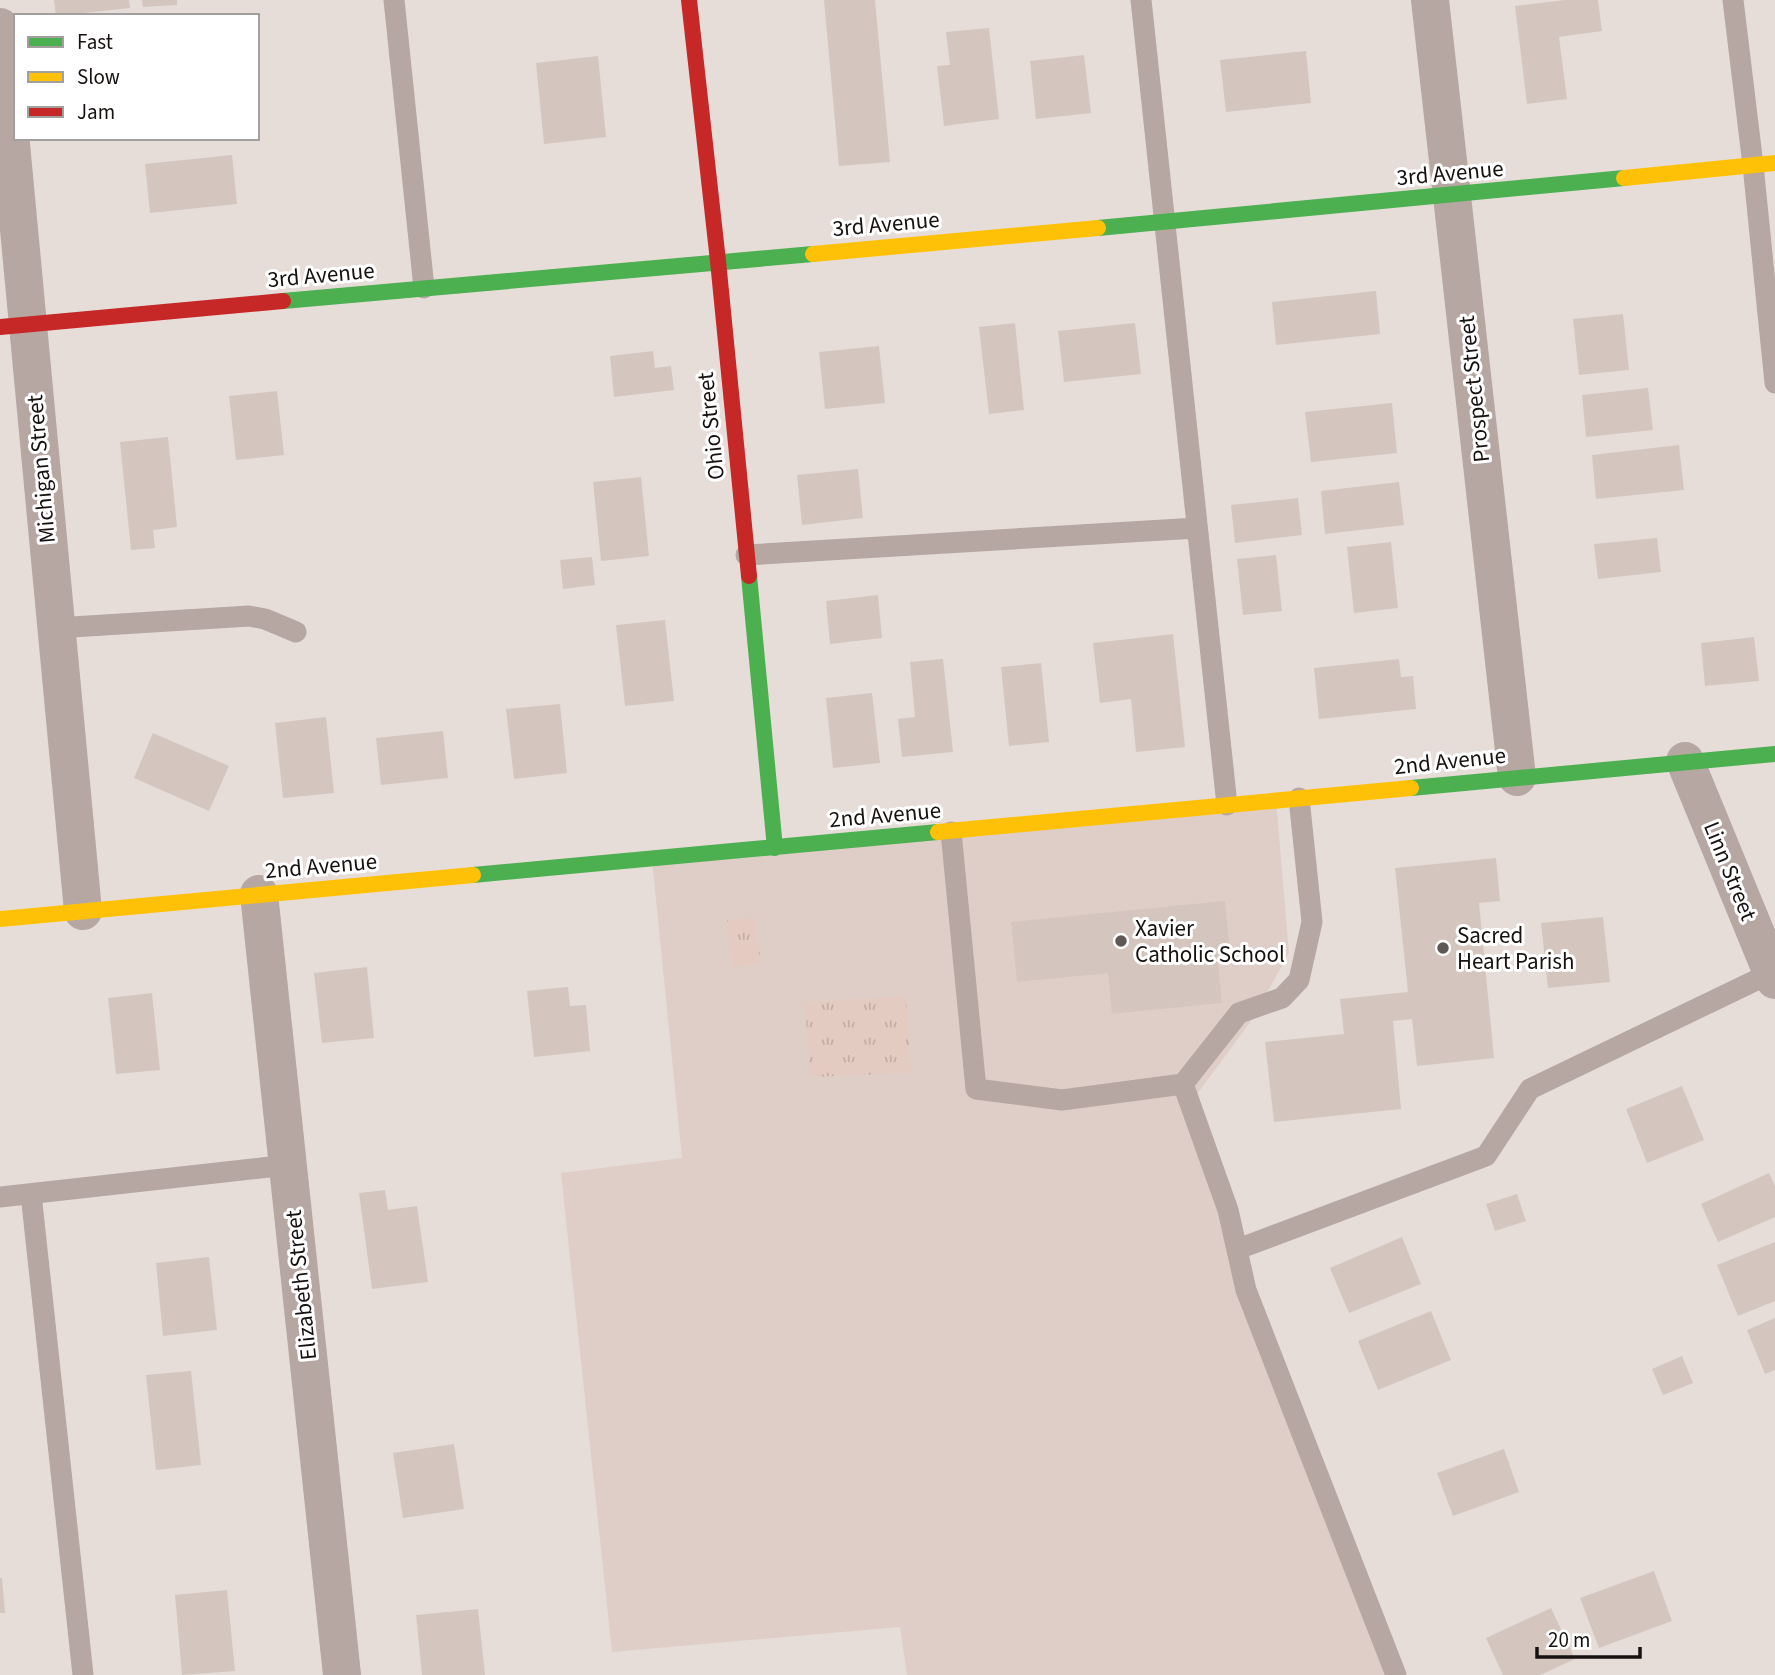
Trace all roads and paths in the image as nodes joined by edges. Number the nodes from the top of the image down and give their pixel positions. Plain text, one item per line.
1 (394, 0) edge
2 (689, 0) edge
3 (1141, 0) edge
4 (1430, 0) edge
5 (1733, 0) edge
6 (0, 27) edge
7 (1775, 163) edge
8 (1753, 165) junction
9 (1452, 196) junction
10 (1164, 222) junction
11 (718, 261) junction
12 (424, 288) junction
13 (13, 326) edge
14 (1775, 383) edge
15 (1197, 528) junction
16 (746, 555) junction
17 (56, 628) junction
18 (296, 632) dead end
19 (1775, 754) edge
20 (1685, 761) junction
21 (1517, 777) junction
22 (1299, 799) junction
23 (1227, 805) junction
24 (951, 831) junction
25 (775, 848) junction
26 (259, 894) junction
27 (83, 911) junction
28 (0, 919) edge
29 (1773, 976) edge
30 (1183, 1084) junction
31 (288, 1165) junction
32 (31, 1194) junction
33 (0, 1197) edge
34 (1238, 1249) junction
35 (83, 1675) edge
36 (342, 1675) edge
37 (1396, 1675) edge

1 - 12 lane
2 - 11 street, Ohio Street
3 - 10 lane
4 - 9 street, Prospect Street
5 - 8 lane
6 - 13 street, Michigan Street
7 - 8 street, 3rd Avenue
8 - 9 street, 3rd Avenue
8 - 14 lane
9 - 10 street, 3rd Avenue
9 - 21 street, Prospect Street
10 - 11 street, 3rd Avenue
10 - 15 lane
11 - 12 street, 3rd Avenue
11 - 16 street, Ohio Street
12 - 13 street, 3rd Avenue
13 - 17 street, Michigan Street
15 - 16 lane
15 - 23 lane
16 - 25 street, Ohio Street
17 - 18 lane
17 - 27 street, Michigan Street
19 - 20 street, 2nd Avenue
20 - 21 street, 2nd Avenue
20 - 29 street, Linn Street
21 - 22 street, 2nd Avenue
22 - 23 street, 2nd Avenue
22 - 30 lane
23 - 24 street, 2nd Avenue
24 - 25 street, 2nd Avenue
24 - 30 lane
25 - 26 street, 2nd Avenue
26 - 27 street, 2nd Avenue
26 - 31 street, Elizabeth Street
27 - 28 street, 2nd Avenue
29 - 34 lane
30 - 34 lane
31 - 32 lane
31 - 36 street, Elizabeth Street
32 - 33 lane
32 - 35 lane
34 - 37 lane

